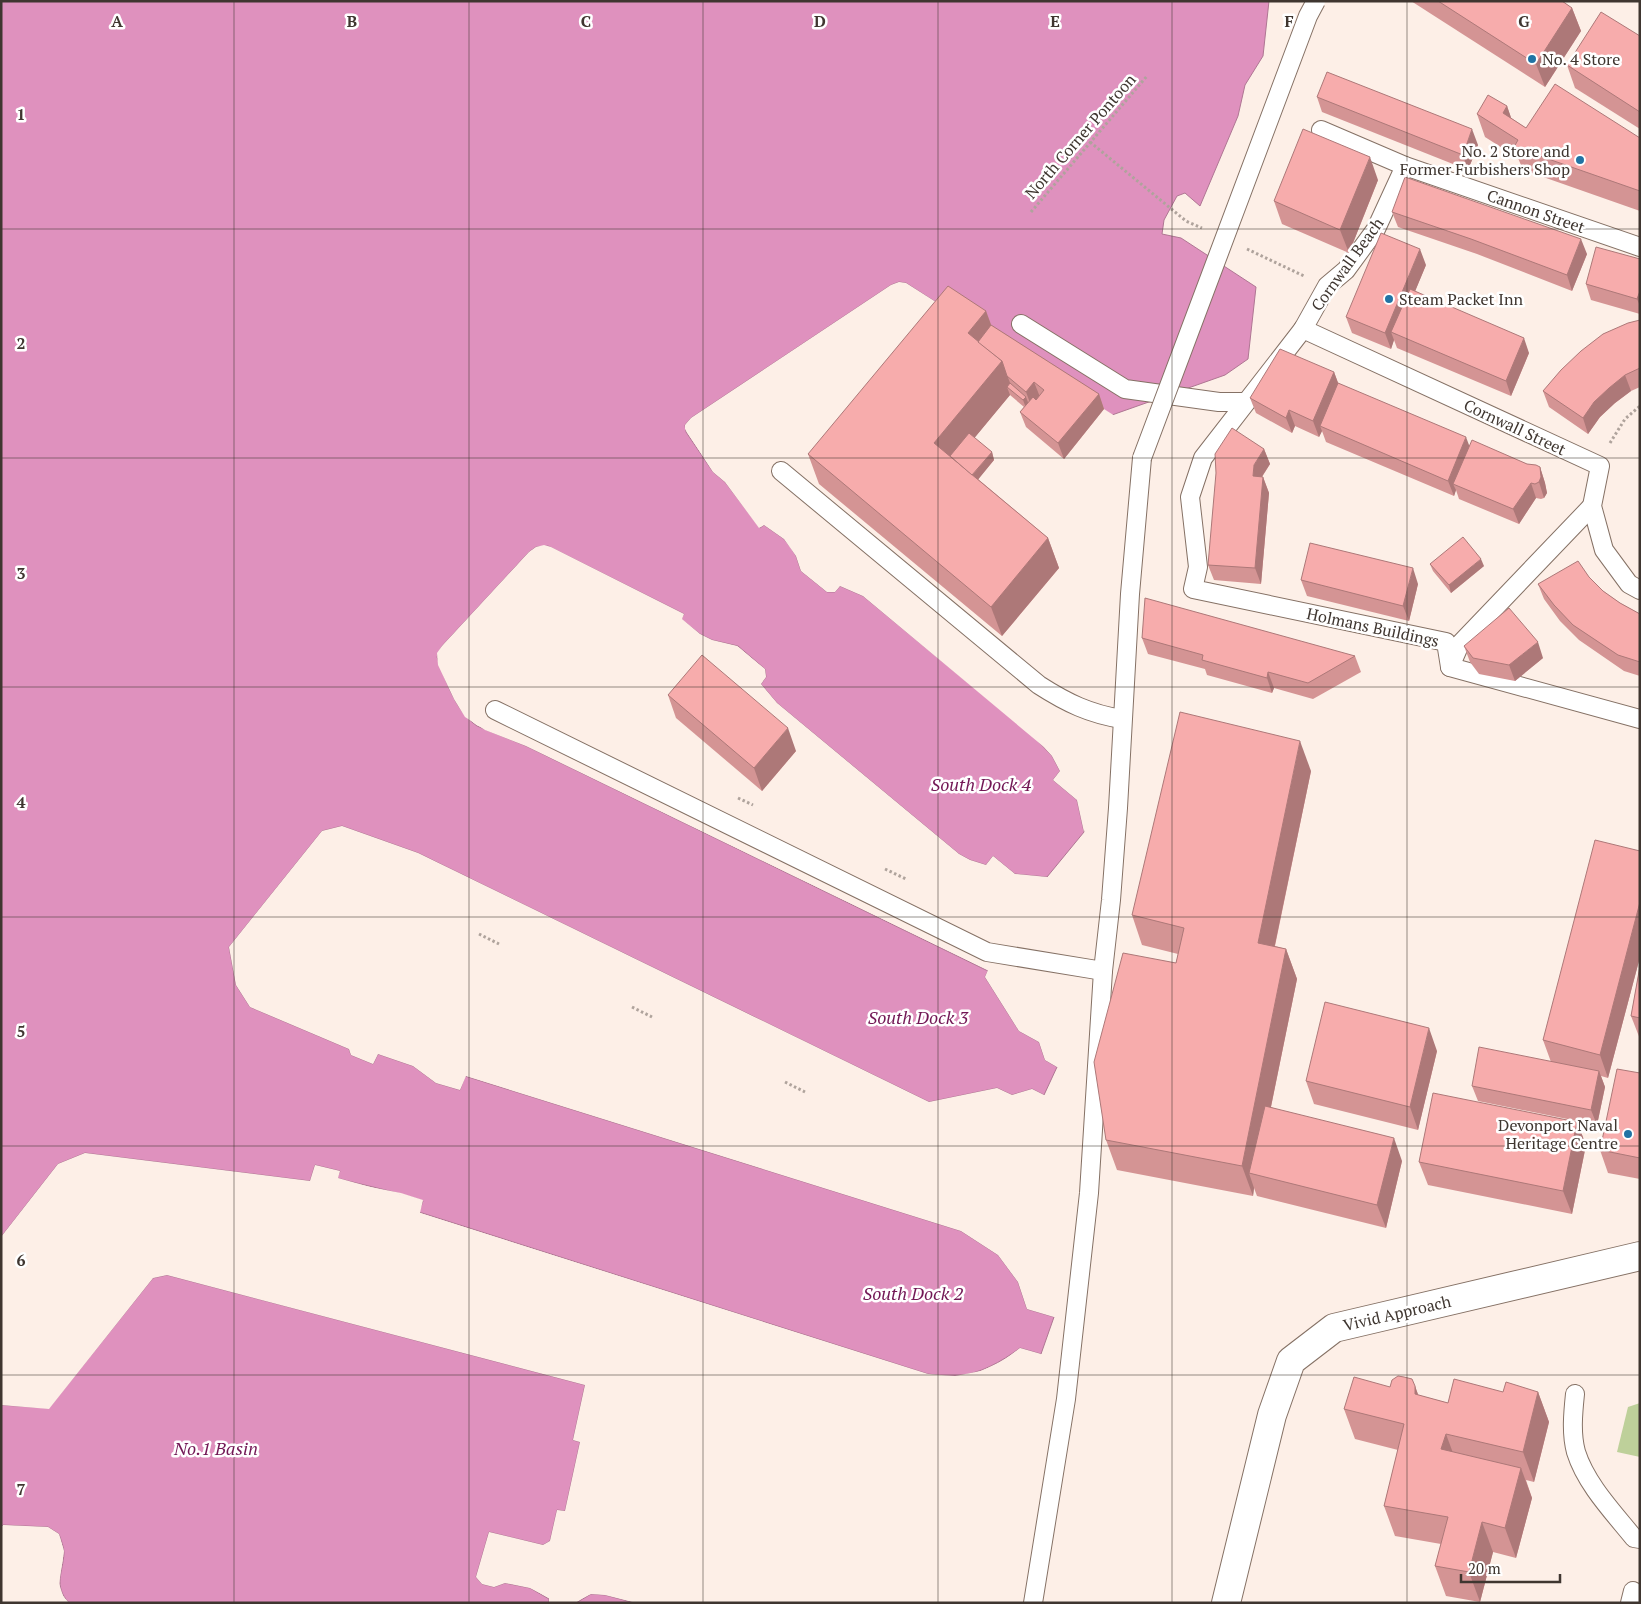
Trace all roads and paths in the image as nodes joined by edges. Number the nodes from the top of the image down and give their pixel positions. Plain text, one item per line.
1 (1316, 1) edge
2 (1147, 76) dead end
3 (1321, 130) dead end
4 (1090, 142) junction
5 (1405, 166) junction
6 (1031, 212) dead end
7 (1204, 229) dead end
8 (1239, 246) dead end
9 (1640, 246) edge
10 (1327, 286) junction
11 (1022, 324) dead end
12 (1303, 329) junction
13 (1246, 402) junction
14 (1640, 406) edge
15 (1600, 466) junction
16 (781, 471) dead end
17 (1592, 506) junction
18 (1198, 567) joint
19 (1640, 590) edge
20 (1450, 667) junction
21 (495, 710) dead end
22 (1122, 719) junction
23 (1640, 719) edge
24 (733, 795) dead end
25 (754, 805) dead end
26 (885, 869) dead end
27 (906, 879) dead end
28 (479, 934) dead end
29 (499, 944) dead end
30 (1103, 971) junction
31 (632, 1007) dead end
32 (652, 1017) dead end
33 (785, 1082) dead end
34 (806, 1092) dead end
35 (1640, 1256) edge
36 (1575, 1394) dead end
37 (1640, 1539) edge
38 (1033, 1603) edge
39 (1226, 1603) edge

1 - 22 lane, bridge
2 - 4 path, North Corner Pontoon
3 - 5 lane, Cannon Street
4 - 6 path, North Corner Pontoon
4 - 7 path
5 - 9 lane, Cannon Street
5 - 10 lane, Cornwall Beach
8 - 10 path
10 - 12 lane, Cornwall Beach
11 - 13 lane
12 - 13 lane, Cornwall Beach
12 - 15 lane, Cornwall Street
13 - 18 lane, Cornwall Beach
14 - 15 path
15 - 17 lane
16 - 22 lane
17 - 19 lane
17 - 20 lane
18 - 20 lane, Holmans Buildings
20 - 23 lane, Holmans Buildings
21 - 30 lane
22 - 30 lane
24 - 25 path
26 - 27 path
28 - 29 path
30 - 38 lane
31 - 32 path
33 - 34 path
35 - 39 street, Vivid Approach
36 - 37 lane

